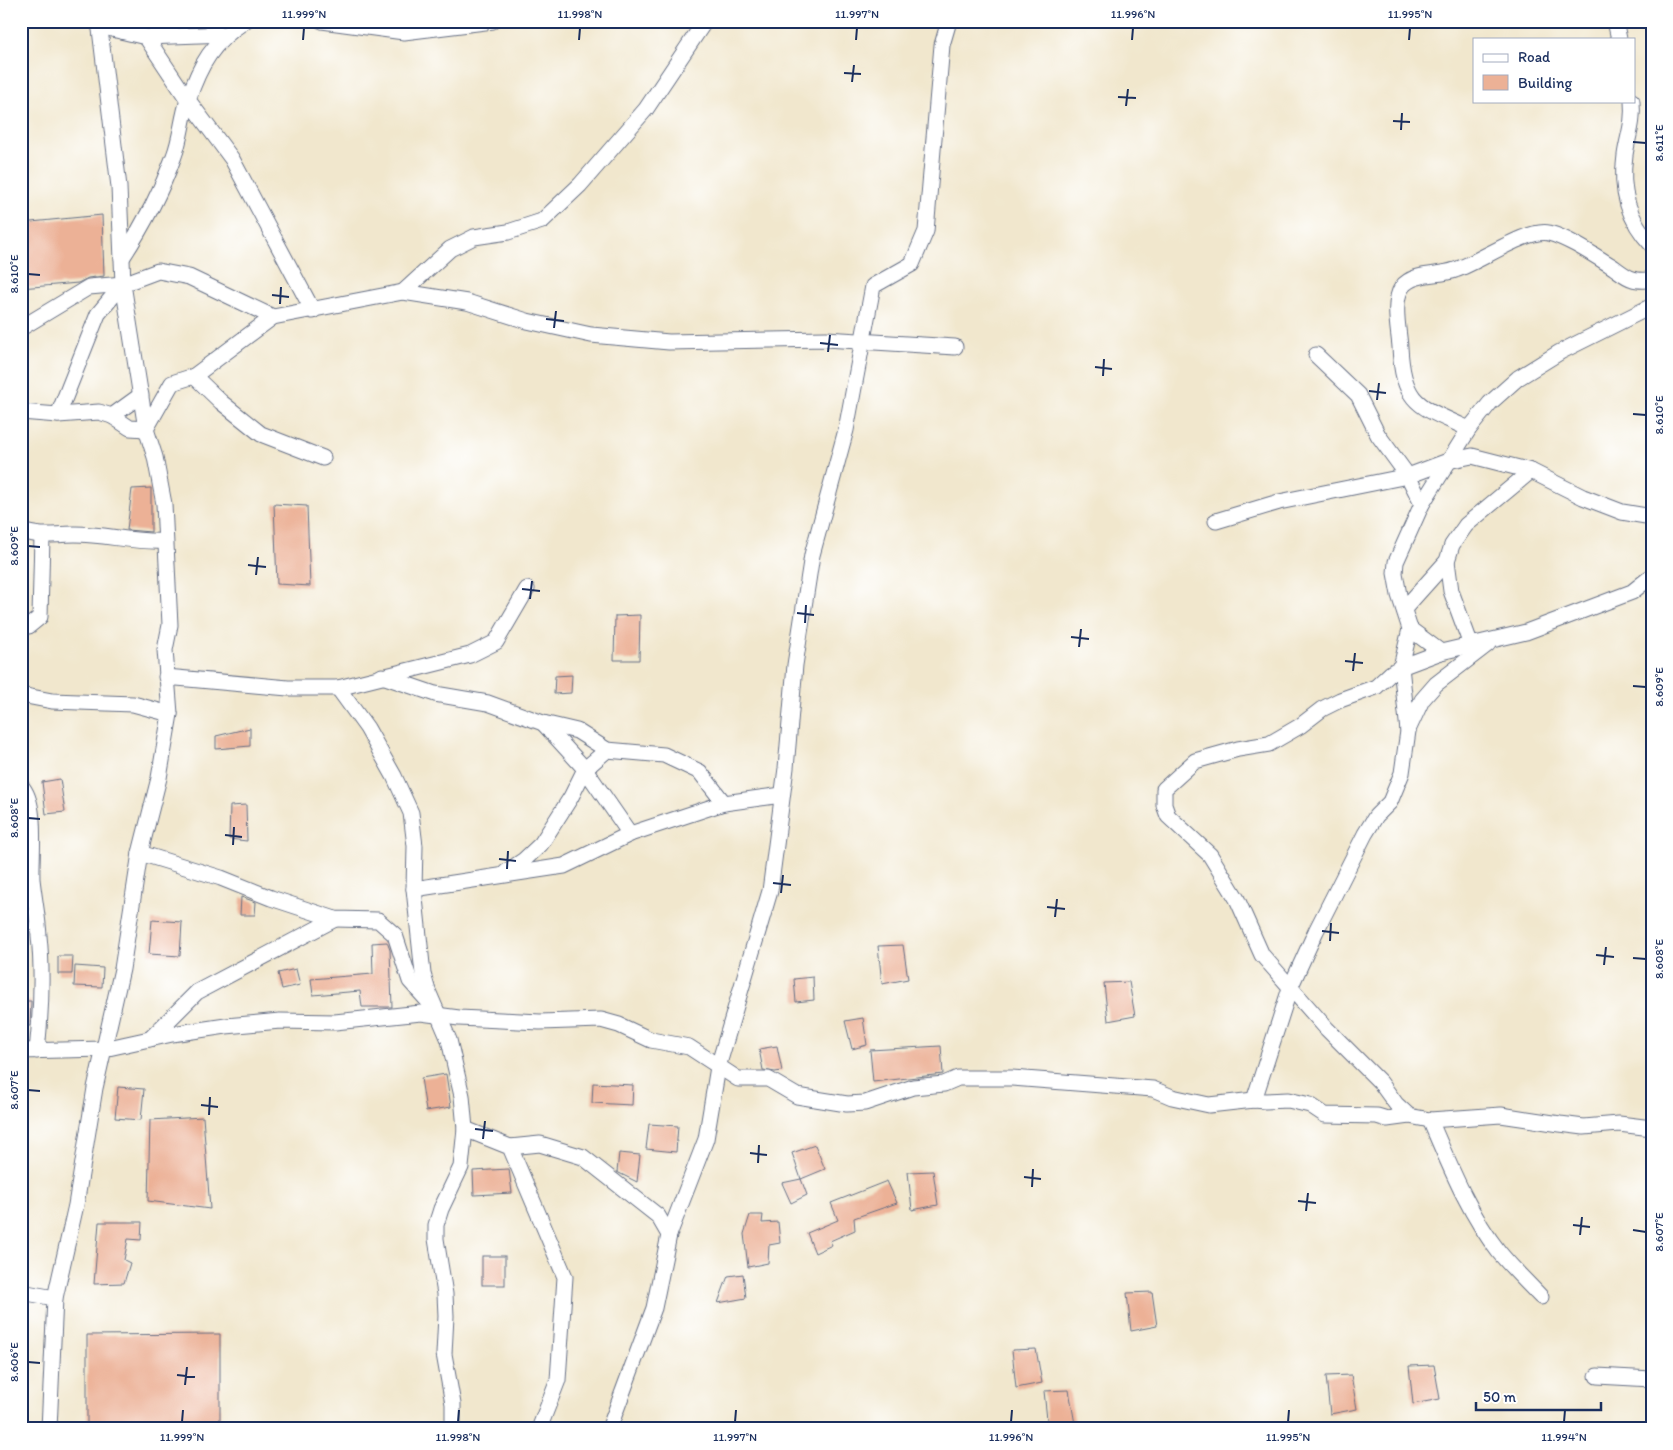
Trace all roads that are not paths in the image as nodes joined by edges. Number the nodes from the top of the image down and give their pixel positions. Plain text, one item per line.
1 (245, 21) edge
2 (322, 21) edge
3 (493, 21) edge
4 (705, 21) edge
5 (949, 21) edge
6 (1615, 21) edge
7 (99, 24) edge
8 (226, 34) junction
9 (146, 37) junction
10 (1619, 38) edge
11 (188, 100) junction
12 (1632, 102) edge
13 (1652, 245) edge
14 (122, 258) junction
15 (1652, 280) edge
16 (124, 284) junction
17 (403, 292) junction
18 (1652, 306) edge
19 (313, 311) junction
20 (272, 317) junction
21 (21, 328) edge
22 (862, 342) junction
23 (956, 347) dead end
24 (1316, 355) dead end
25 (194, 376) junction
26 (141, 395) junction
27 (21, 412) edge
28 (58, 414) junction
29 (112, 416) junction
30 (146, 429) junction
31 (1469, 429) junction
32 (1460, 443) junction
33 (1472, 456) junction
34 (323, 458) dead end
35 (1448, 461) junction
36 (1531, 471) junction
37 (1408, 476) junction
38 (1422, 504) junction
39 (1652, 516) edge
40 (1216, 521) dead end
41 (21, 531) edge
42 (42, 537) junction
43 (165, 541) junction
44 (1447, 561) junction
45 (1652, 576) edge
46 (526, 589) dead end
47 (1404, 609) junction
48 (21, 624) edge
49 (1410, 629) junction
50 (1492, 640) junction
51 (1471, 645) junction
52 (1441, 652) junction
53 (1401, 667) junction
54 (382, 676) junction
55 (166, 677) junction
56 (338, 688) junction
57 (21, 695) edge
58 (170, 714) junction
59 (543, 722) junction
60 (1408, 731) junction
61 (607, 750) junction
62 (585, 770) junction
63 (21, 786) edge
64 (782, 795) junction
65 (724, 803) junction
66 (630, 834) junction
67 (140, 853) junction
68 (499, 876) junction
69 (414, 889) junction
70 (335, 919) junction
71 (1290, 988) junction
72 (439, 1014) junction
73 (150, 1039) junction
74 (104, 1049) junction
75 (37, 1050) junction
76 (21, 1051) edge
77 (718, 1067) junction
78 (1254, 1100) junction
79 (1409, 1116) junction
80 (1430, 1120) junction
81 (1652, 1128) edge
82 (465, 1129) junction
83 (510, 1147) junction
84 (669, 1235) junction
85 (21, 1292) edge
86 (1541, 1297) dead end
87 (56, 1298) junction
88 (1597, 1376) dead end
89 (1652, 1379) edge
90 (49, 1429) edge
91 (453, 1429) edge
92 (539, 1429) edge
93 (609, 1429) edge

1 - 8 street
2 - 3 street
4 - 17 street
5 - 22 street
6 - 10 street
7 - 9 street
7 - 14 street
8 - 9 street
8 - 11 street
9 - 11 street
11 - 14 street
11 - 19 street
12 - 13 street
14 - 16 street
15 - 31 street
16 - 20 street
16 - 21 street
16 - 26 street
16 - 28 street
17 - 19 street
17 - 22 street
18 - 31 street
19 - 20 street
20 - 25 street
22 - 23 street
22 - 64 street
24 - 37 street
25 - 30 street
25 - 34 street
26 - 29 street
26 - 30 street
27 - 28 street
28 - 29 street
29 - 30 street
30 - 43 street
31 - 32 street
32 - 33 street
32 - 35 street
33 - 35 street
33 - 36 street
35 - 37 street
35 - 38 street
36 - 39 street
36 - 44 street
37 - 38 street
37 - 40 street
38 - 47 street
41 - 42 street
42 - 43 street
42 - 48 street
43 - 55 street
44 - 47 street
44 - 51 street
45 - 50 street
46 - 54 street
47 - 49 street
49 - 52 street
49 - 53 street
50 - 51 street
50 - 60 street
51 - 52 street
52 - 53 street
53 - 60 street
53 - 71 street
54 - 56 street
54 - 59 street
55 - 56 street
55 - 58 street
56 - 69 street
57 - 58 street
58 - 67 street
59 - 61 street
59 - 62 street
60 - 71 street
61 - 62 street
61 - 65 street
62 - 66 street
62 - 68 street
63 - 75 street
64 - 65 street
64 - 77 street
65 - 66 street
66 - 68 street
67 - 70 street
67 - 74 street
68 - 69 street
69 - 72 street
70 - 72 street
70 - 73 street
71 - 78 street
71 - 79 street
72 - 73 street
72 - 77 street
72 - 82 street
73 - 74 street
74 - 75 street
74 - 87 street
75 - 76 street
77 - 78 street
77 - 84 street
78 - 79 street
79 - 80 street
80 - 81 street
80 - 86 street
82 - 83 street
82 - 91 street
83 - 84 street
83 - 92 street
84 - 93 street
85 - 87 street
87 - 90 street
88 - 89 street

